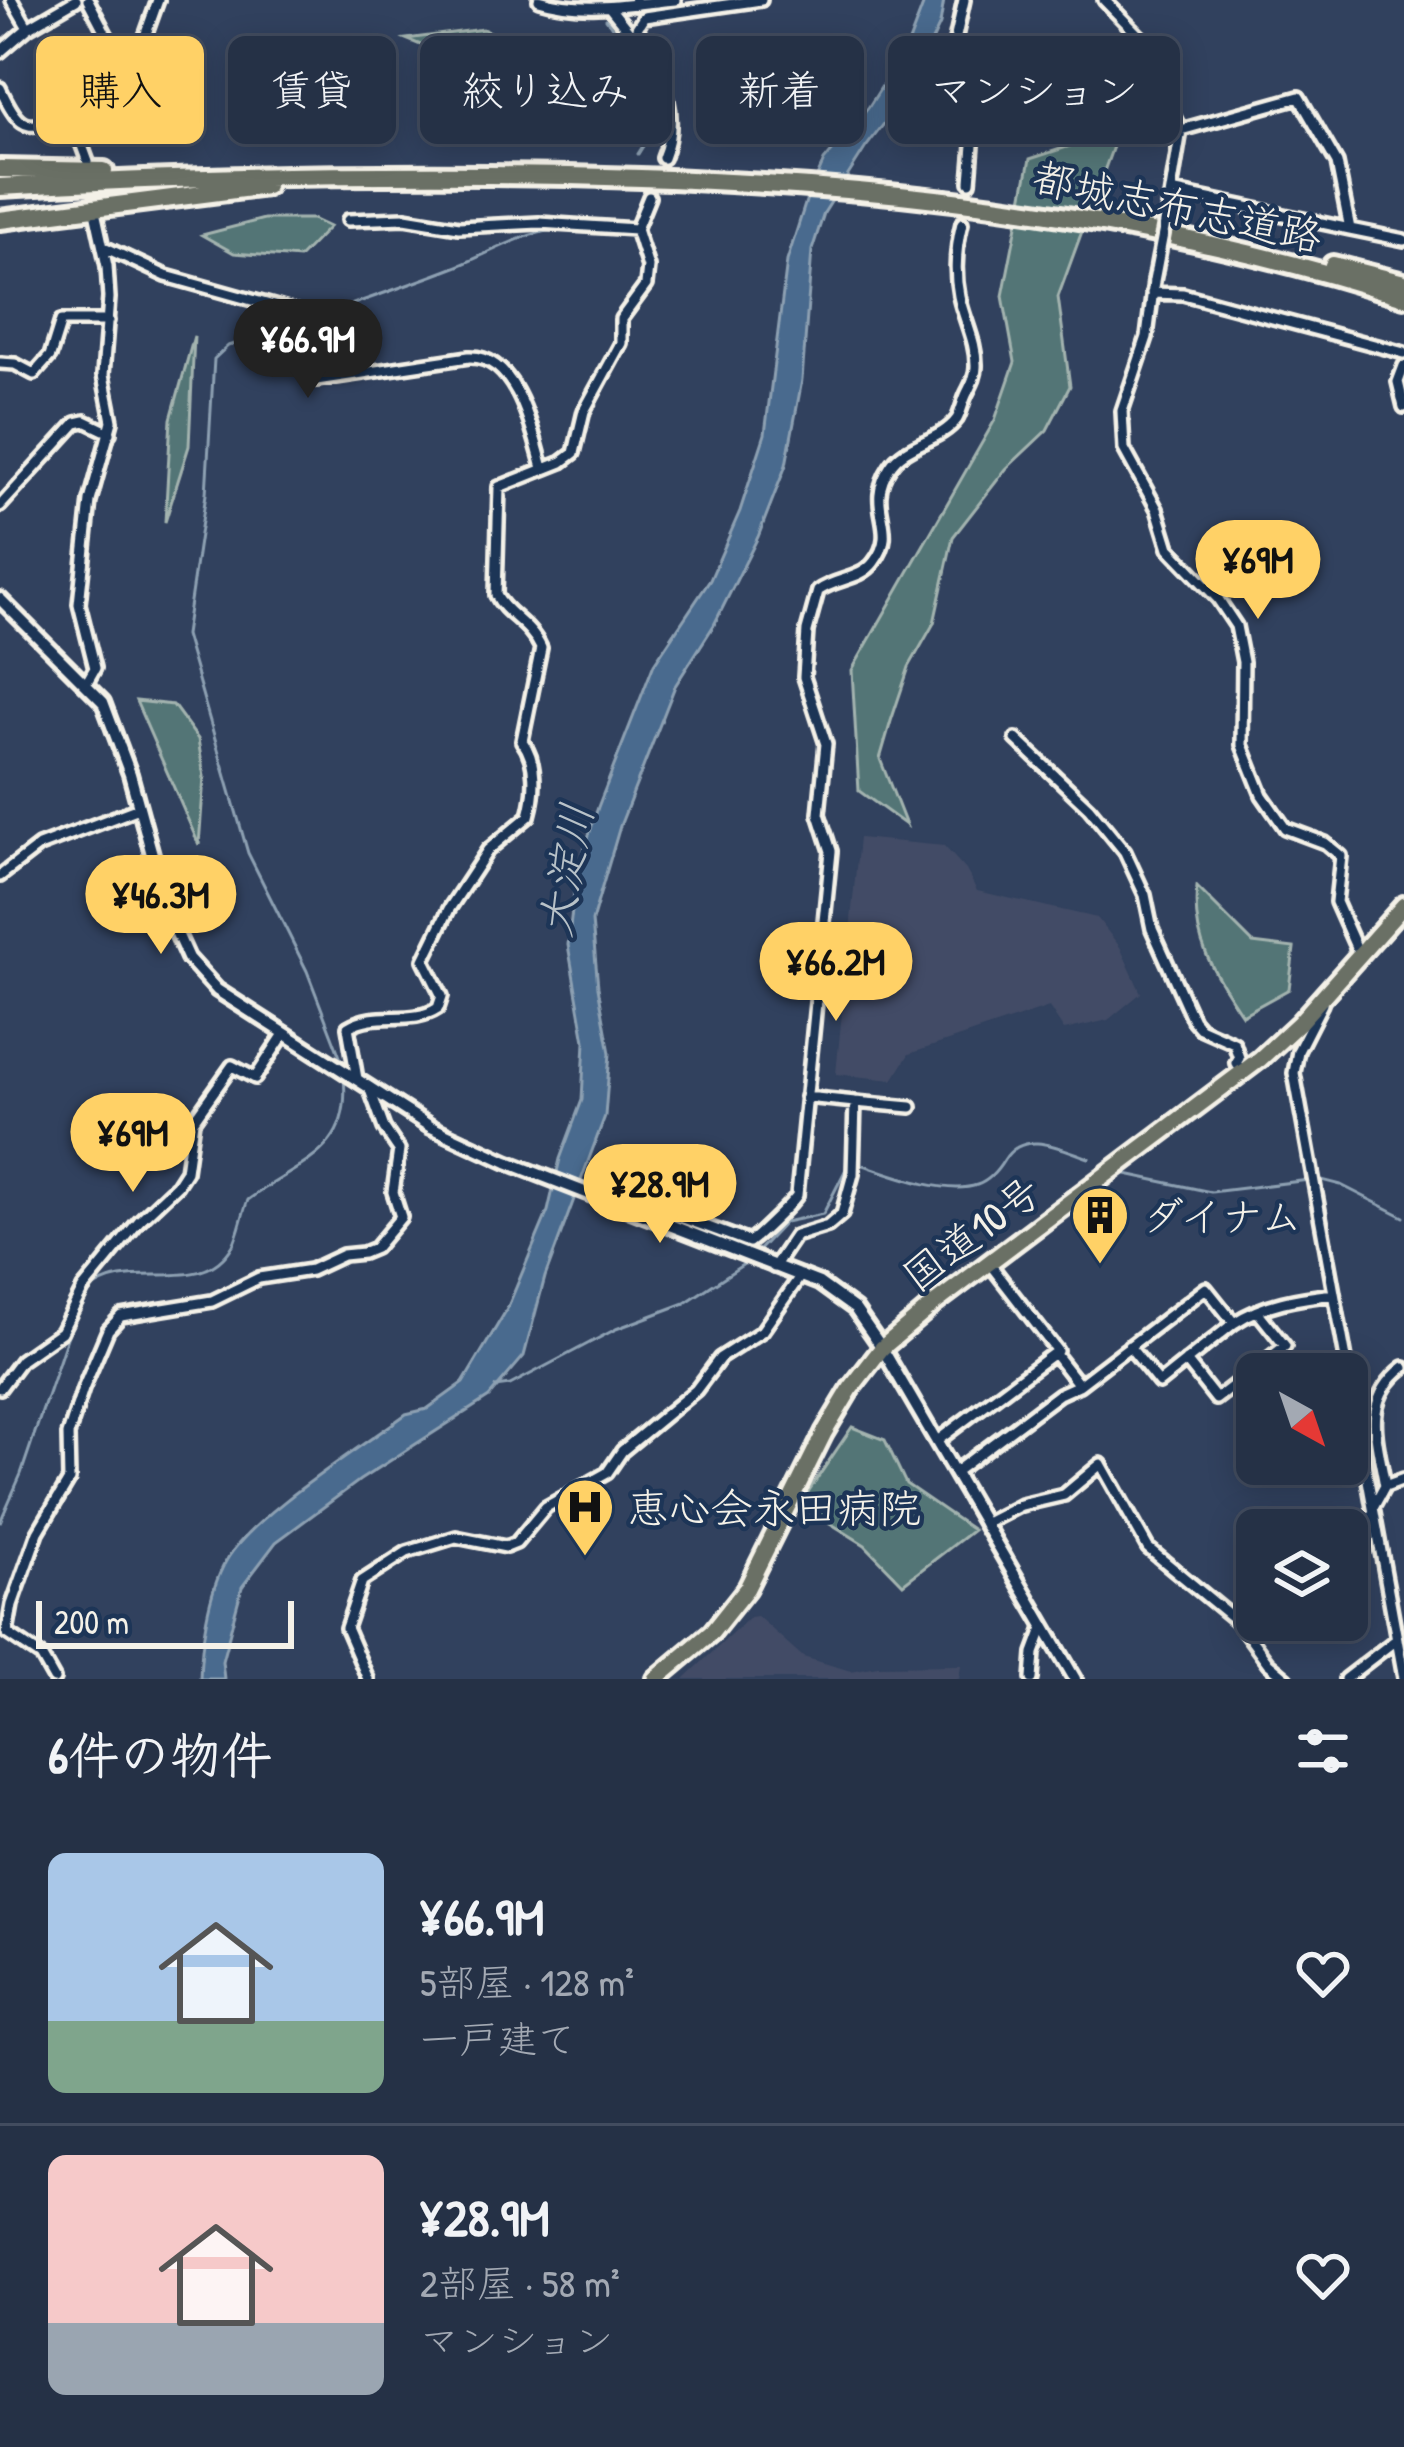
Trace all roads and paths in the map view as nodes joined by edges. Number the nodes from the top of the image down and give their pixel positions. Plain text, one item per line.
1 (12, 0) edge
2 (76, 0) edge
3 (88, 0) edge
4 (158, 0) edge
5 (539, 0) edge
6 (675, 0) edge
7 (761, 0) edge
8 (964, 0) edge
9 (1104, 0) edge
10 (635, 2) edge
11 (610, 8) junction
12 (28, 28) junction
13 (107, 36) edge
14 (145, 36) edge
15 (630, 36) edge
16 (641, 36) edge
17 (1142, 36) edge
18 (0, 52) edge
19 (0, 88) edge
20 (36, 125) edge
21 (1180, 130) edge
22 (81, 144) edge
23 (668, 144) edge
24 (1178, 144) edge
25 (663, 158) tunnel mouth
26 (88, 162) dead end
27 (0, 169) edge
28 (368, 175) junction
29 (970, 182) tunnel mouth
30 (0, 187) edge
31 (1171, 194) junction
32 (649, 197) tunnel mouth
33 (96, 216) dead end
34 (0, 220) edge
35 (348, 220) dead end
36 (962, 223) tunnel mouth
37 (636, 229) junction
38 (1349, 229) junction
39 (1191, 238) junction
40 (1404, 240) edge
41 (106, 248) junction
42 (1404, 283) edge
43 (1153, 287) junction
44 (1404, 297) edge
45 (1404, 308) edge
46 (108, 321) junction
47 (1404, 353) edge
48 (0, 362) edge
49 (1404, 366) edge
50 (1404, 407) edge
51 (110, 433) junction
52 (543, 468) junction
53 (0, 506) edge
54 (0, 598) edge
55 (87, 682) junction
56 (1016, 739) dead end
57 (139, 808) junction
58 (0, 877) edge
59 (1404, 905) edge
60 (1360, 956) junction
61 (1324, 995) junction
62 (284, 1034) junction
63 (1244, 1073) junction
64 (353, 1076) junction
65 (806, 1097) junction
66 (855, 1102) junction
67 (911, 1107) dead end
68 (652, 1219) junction
69 (989, 1263) junction
70 (773, 1266) junction
71 (801, 1276) junction
72 (1334, 1294) junction
73 (1257, 1311) junction
74 (1234, 1323) junction
75 (1130, 1346) junction
76 (882, 1348) junction
77 (1054, 1353) junction
78 (1186, 1361) junction
79 (1404, 1367) edge
80 (1079, 1384) junction
81 (0, 1388) edge
82 (937, 1441) junction
83 (955, 1472) junction
84 (1404, 1479) edge
85 (1385, 1486) junction
86 (1373, 1511) junction
87 (1368, 1515) edge
88 (984, 1523) junction
89 (1404, 1593) edge
90 (1390, 1599) junction
91 (1236, 1620) edge
92 (1044, 1626) junction
93 (1396, 1639) junction
94 (1252, 1641) edge
95 (1404, 1674) edge
96 (54, 1679) edge
97 (368, 1679) edge
98 (656, 1679) edge
99 (1032, 1679) edge
100 (1075, 1679) edge
101 (1286, 1679) edge
102 (1345, 1679) edge

1 - 12 street
2 - 12 street
3 - 13 street
4 - 14 street
5 - 11 street
6 - 10 street
7 - 16 street
8 - 29 street
9 - 17 street
10 - 11 street
11 - 15 street
12 - 18 street
19 - 20 street
21 - 38 street
22 - 26 street
23 - 25 street
24 - 31 street
27 - 28 highway
28 - 30 highway, 都城志布志道路
28 - 34 highway
28 - 39 highway, 都城志布志道路
31 - 38 street
31 - 43 street, bridge
32 - 37 street
33 - 41 street
35 - 37 street
36 - 65 street
37 - 52 street
38 - 40 street
39 - 42 highway
39 - 44 highway, 都城志布志道路
39 - 45 highway
41 - 46 street
41 - 52 street
43 - 47 street
43 - 60 street
46 - 48 street
46 - 51 street
49 - 50 street
51 - 53 street
51 - 55 street
52 - 64 street
54 - 55 street
55 - 57 street
56 - 63 street
57 - 58 street
57 - 62 street
59 - 60 highway, 国道10号
60 - 61 highway, 国道10号
61 - 63 highway, 国道10号
61 - 72 street
62 - 64 street
62 - 81 street
63 - 69 highway, 国道10号
64 - 68 street
64 - 96 street
65 - 66 street
65 - 68 street
66 - 67 street
66 - 70 street
68 - 70 street
69 - 76 highway, 国道10号
69 - 77 street
70 - 71 street
71 - 76 street
71 - 97 street
72 - 73 street
72 - 86 street
73 - 74 street
73 - 78 street
74 - 75 street
74 - 78 street
75 - 78 street
75 - 80 street
76 - 82 street
76 - 98 highway, 国道10号
77 - 80 street
77 - 82 street
79 - 85 street
80 - 83 street
82 - 83 street
83 - 88 street
84 - 85 street
85 - 86 street
86 - 87 street
86 - 90 street
88 - 91 street
88 - 92 street
89 - 90 street
90 - 93 street
92 - 99 street
92 - 100 street
93 - 95 street
93 - 102 street
94 - 101 street

